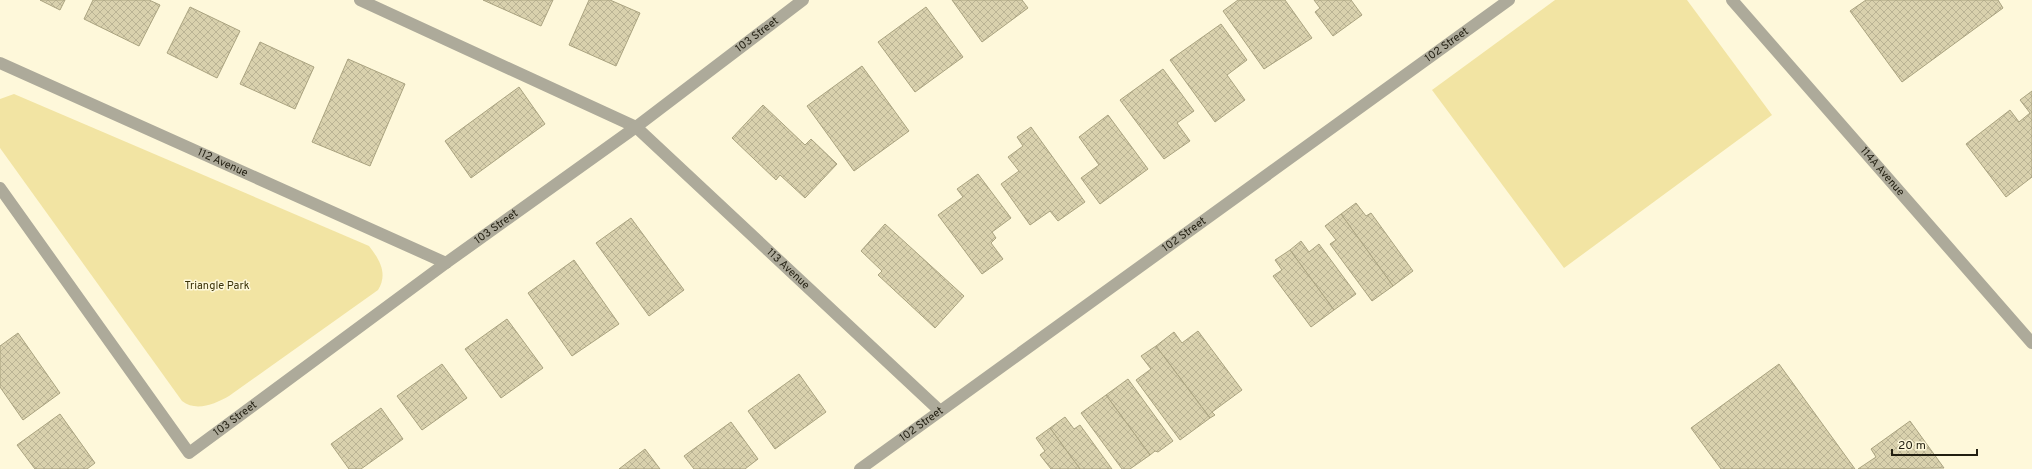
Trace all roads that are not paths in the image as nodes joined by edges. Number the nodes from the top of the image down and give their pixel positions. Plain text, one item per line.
1 (360, 0) edge
2 (803, 0) edge
3 (1509, 0) edge
4 (1732, 0) edge
5 (0, 63) edge
6 (636, 127) junction
7 (0, 188) edge
8 (446, 263) junction
9 (2032, 343) edge
10 (940, 410) junction
11 (860, 469) edge

1 - 6 street, 113 Avenue
2 - 6 street, 103 Street
3 - 10 street, 102 Street
4 - 9 street, 114A Avenue
5 - 8 street, 112 Avenue
6 - 8 street, 103 Street
6 - 10 street, 113 Avenue
7 - 8 street, 103 Street
10 - 11 street, 102 Street

